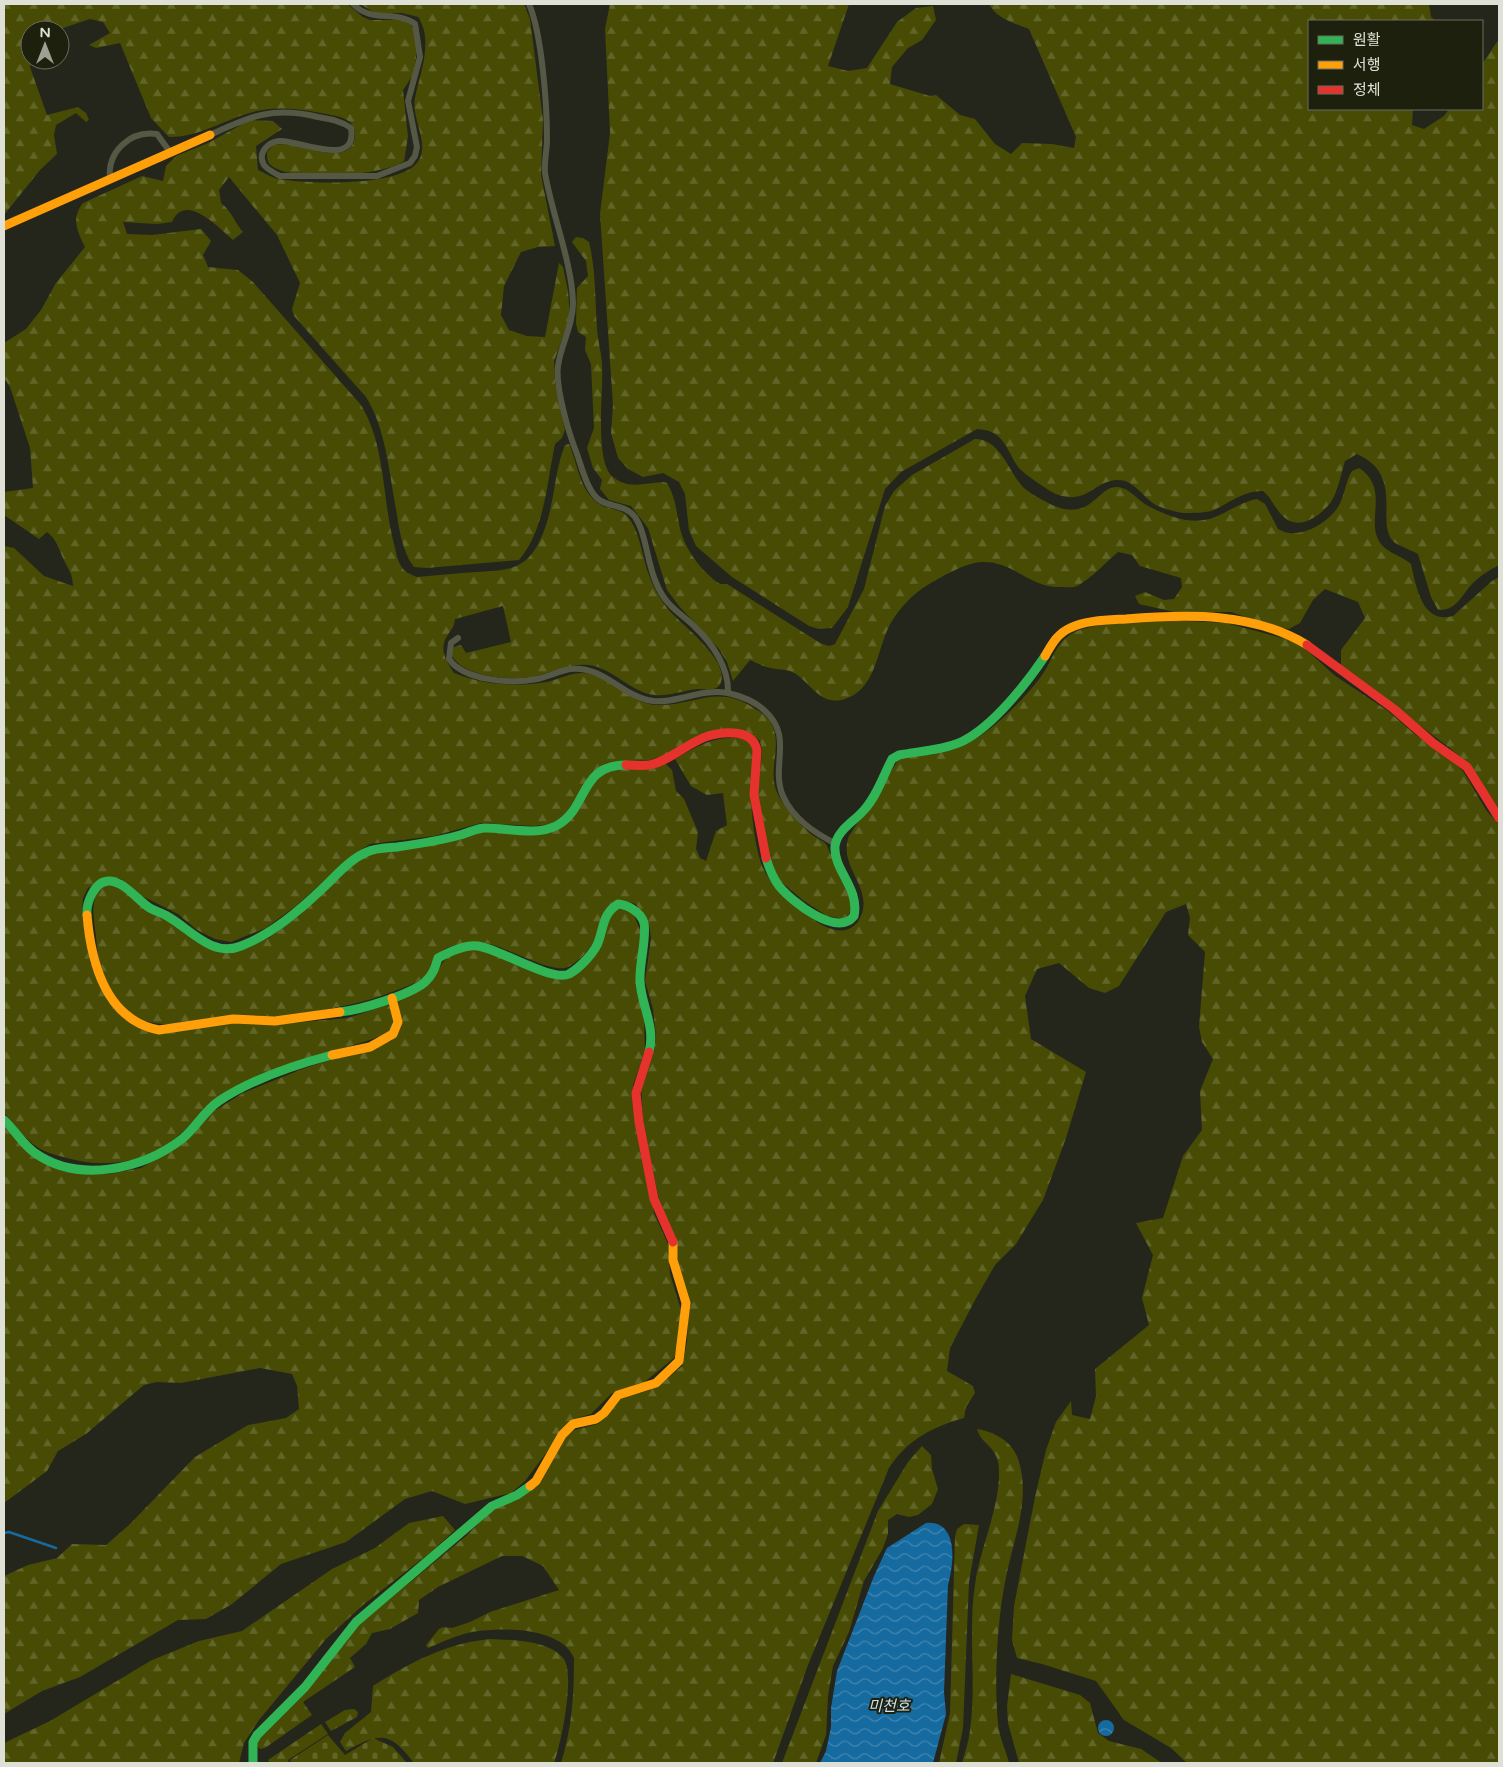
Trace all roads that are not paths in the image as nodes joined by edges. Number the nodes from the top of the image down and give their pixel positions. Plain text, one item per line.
1 (353, 4) edge
2 (529, 4) edge
3 (210, 135) joint
4 (170, 152) junction
5 (110, 179) junction
6 (4, 226) edge
7 (458, 638) dead end
8 (728, 693) junction
9 (1499, 818) edge
10 (836, 844) junction
11 (392, 998) junction
12 (4, 1120) edge
13 (253, 1763) edge

1 - 3 street
2 - 8 street
3 - 4 street
4 - 5 street
4 - 5 street
5 - 6 street
7 - 8 street
8 - 10 street
9 - 10 street
10 - 11 street
11 - 12 street
11 - 13 street

